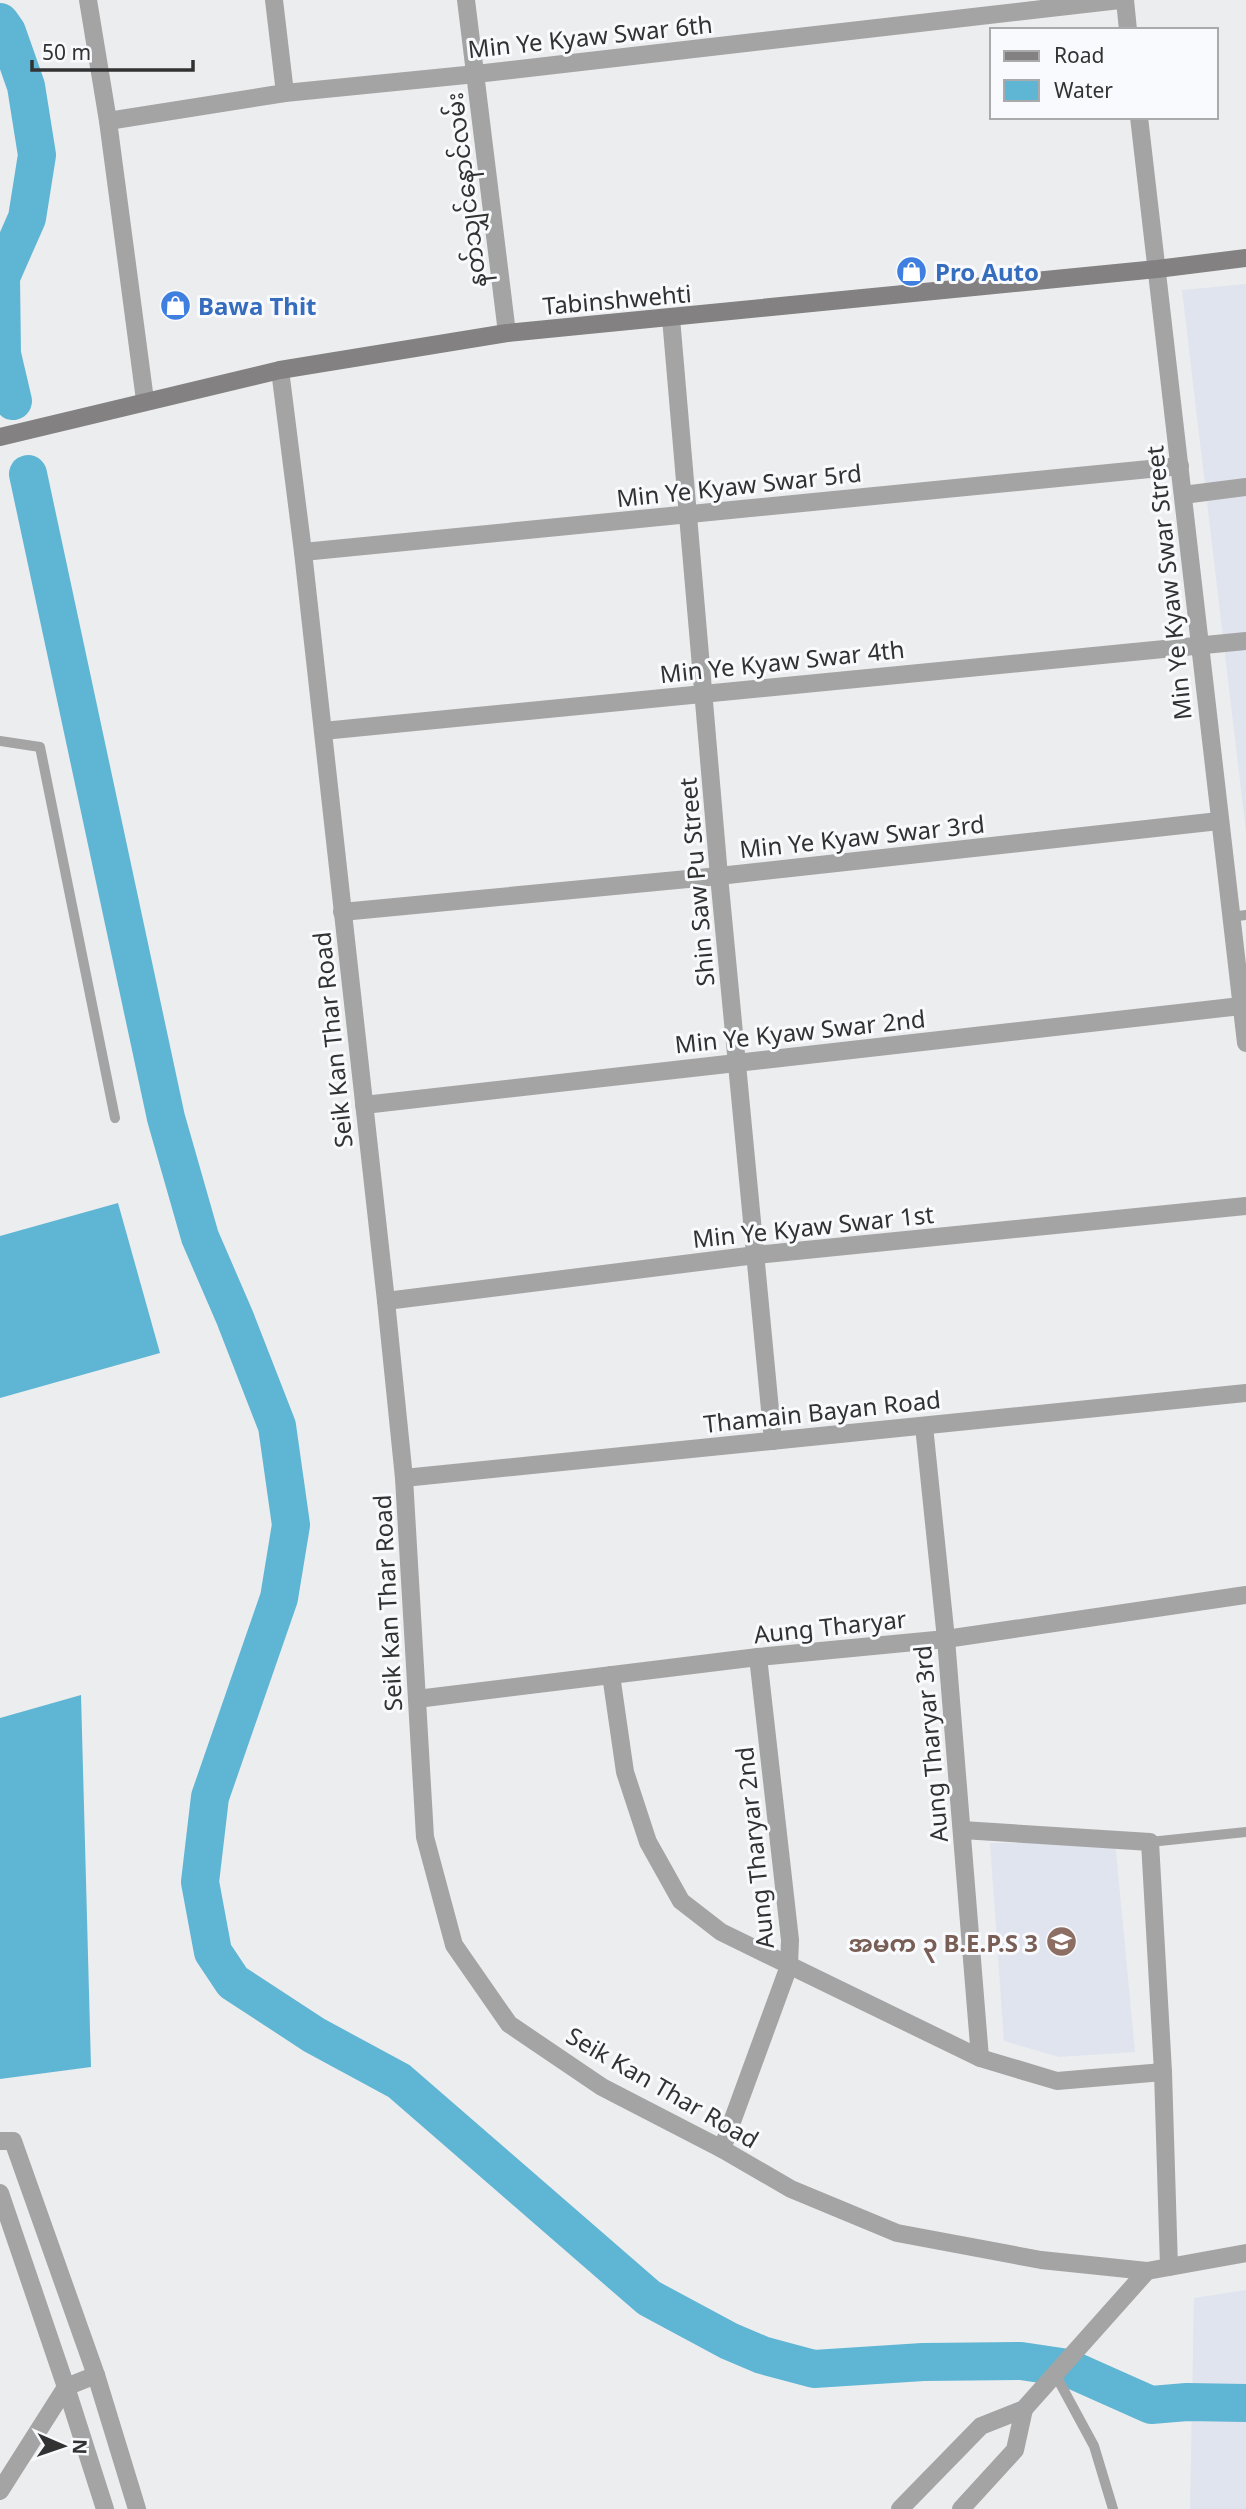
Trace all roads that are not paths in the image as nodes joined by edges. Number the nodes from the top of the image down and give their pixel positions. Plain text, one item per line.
1 (88, 0) edge
2 (274, 0) edge
3 (466, 0) edge
4 (1122, 0) edge
5 (1128, 28) edge
6 (476, 74) junction
7 (285, 93) junction
8 (1139, 119) edge
9 (108, 121) junction
10 (1246, 258) edge
11 (1157, 269) junction
12 (671, 318) junction
13 (507, 333) junction
14 (280, 369) junction
15 (145, 400) junction
16 (0, 437) edge
17 (1181, 466) junction
18 (1246, 487) edge
19 (1183, 495) junction
20 (689, 514) junction
21 (303, 552) junction
22 (1246, 640) edge
23 (1200, 645) junction
24 (705, 694) junction
25 (323, 731) junction
26 (0, 741) edge
27 (1219, 821) junction
28 (719, 876) junction
29 (342, 912) junction
30 (1238, 916) edge
31 (1241, 1006) junction
32 (1246, 1044) edge
33 (737, 1063) junction
34 (364, 1105) junction
35 (115, 1118) dead end
36 (1246, 1206) edge
37 (756, 1255) junction
38 (386, 1301) junction
39 (1246, 1393) edge
40 (924, 1426) junction
41 (773, 1441) junction
42 (404, 1478) junction
43 (1246, 1595) edge
44 (946, 1639) junction
45 (758, 1657) junction
46 (611, 1675) junction
47 (417, 1699) junction
48 (962, 1830) junction
49 (1246, 1832) edge
50 (1150, 1842) junction
51 (789, 1966) junction
52 (980, 2058) junction
53 (1163, 2072) junction
54 (0, 2141) edge
55 (722, 2149) junction
56 (0, 2193) edge
57 (1246, 2253) edge
58 (1169, 2267) junction
59 (1147, 2271) junction
60 (1055, 2374) junction
61 (96, 2375) junction
62 (66, 2387) junction
63 (1024, 2409) junction
64 (0, 2491) edge
65 (105, 2509) edge
66 (137, 2509) edge
67 (900, 2509) edge
68 (961, 2509) edge
69 (1113, 2509) edge

1 - 9 street
2 - 7 street
3 - 6 street, နတ်သျှင်နောင်လမ်း
4 - 5 street
4 - 6 street, Min Ye Kyaw Swar 6th
6 - 7 street, Min Ye Kyaw Swar 6th
6 - 13 street, နတ်သျှင်နောင်လမ်း
7 - 9 street, Min Ye Kyaw Swar 6th
8 - 11 street, Min Ye Kyaw Swar Street
9 - 15 street
10 - 11 main road, Tabinshwehti
11 - 12 main road, Tabinshwehti
11 - 17 street, Min Ye Kyaw Swar Street
12 - 13 main road, Tabinshwehti
12 - 20 street, Shin Saw Pu Street
13 - 14 main road, Tabinshwehti
14 - 15 main road, Tabinshwehti
14 - 21 street, Seik Kan Thar Road
15 - 16 main road, Tabinshwehti
17 - 19 street, Min Ye Kyaw Swar Street
17 - 20 street, Min Ye Kyaw Swar 5rd
18 - 19 street
19 - 23 street, Min Ye Kyaw Swar Street
20 - 21 street, Min Ye Kyaw Swar 5rd
20 - 24 street, Shin Saw Pu Street
21 - 25 street, Seik Kan Thar Road
22 - 23 street, Min Ye Kyaw Swar 4th
23 - 24 street, Min Ye Kyaw Swar 4th
23 - 27 street, Min Ye Kyaw Swar Street
24 - 25 street, Min Ye Kyaw Swar 4th
24 - 28 street, Shin Saw Pu Street
25 - 29 street, Seik Kan Thar Road
26 - 35 lane
27 - 28 street, Min Ye Kyaw Swar 3rd
27 - 30 street, Min Ye Kyaw Swar Street
28 - 29 street, Min Ye Kyaw Swar 3rd
28 - 33 street, Shin Saw Pu Street
29 - 34 street, Seik Kan Thar Road
30 - 31 street, Min Ye Kyaw Swar Street
31 - 32 street, Min Ye Kyaw Swar Street
31 - 33 street, Min Ye Kyaw Swar 2nd
33 - 34 street, Min Ye Kyaw Swar 2nd
33 - 37 street, Shin Saw Pu Street
34 - 38 street, Seik Kan Thar Road
36 - 37 street, Min Ye Kyaw Swar 1st
37 - 38 street, Min Ye Kyaw Swar 1st
37 - 41 street, Shin Saw Pu Street
38 - 42 street, Seik Kan Thar Road
39 - 40 street, Thamain Bayan Road
40 - 41 street, Thamain Bayan Road
40 - 44 street, Aung Tharyar 3rd
41 - 42 street, Thamain Bayan Road
42 - 47 street, Seik Kan Thar Road
43 - 44 street, Aung Tharyar
44 - 45 street, Aung Tharyar
44 - 48 street, Aung Tharyar 3rd
45 - 46 street, Aung Tharyar
45 - 51 street, Aung Tharyar 2nd
46 - 47 street, Aung Tharyar
46 - 51 street
47 - 55 street, Seik Kan Thar Road
48 - 50 street
48 - 52 street, Aung Tharyar 3rd
49 - 50 lane
50 - 53 street
51 - 52 street
51 - 55 street, Aung Tharyar 2nd
52 - 53 street
53 - 58 street
54 - 61 street
55 - 59 street, Seik Kan Thar Road
56 - 62 street
57 - 58 street, Seik Kan Thar Road
58 - 59 street, Seik Kan Thar Road
59 - 60 street
60 - 63 street
60 - 69 lane
61 - 62 street
61 - 66 street
62 - 64 street
62 - 65 street
63 - 67 street
63 - 68 street

